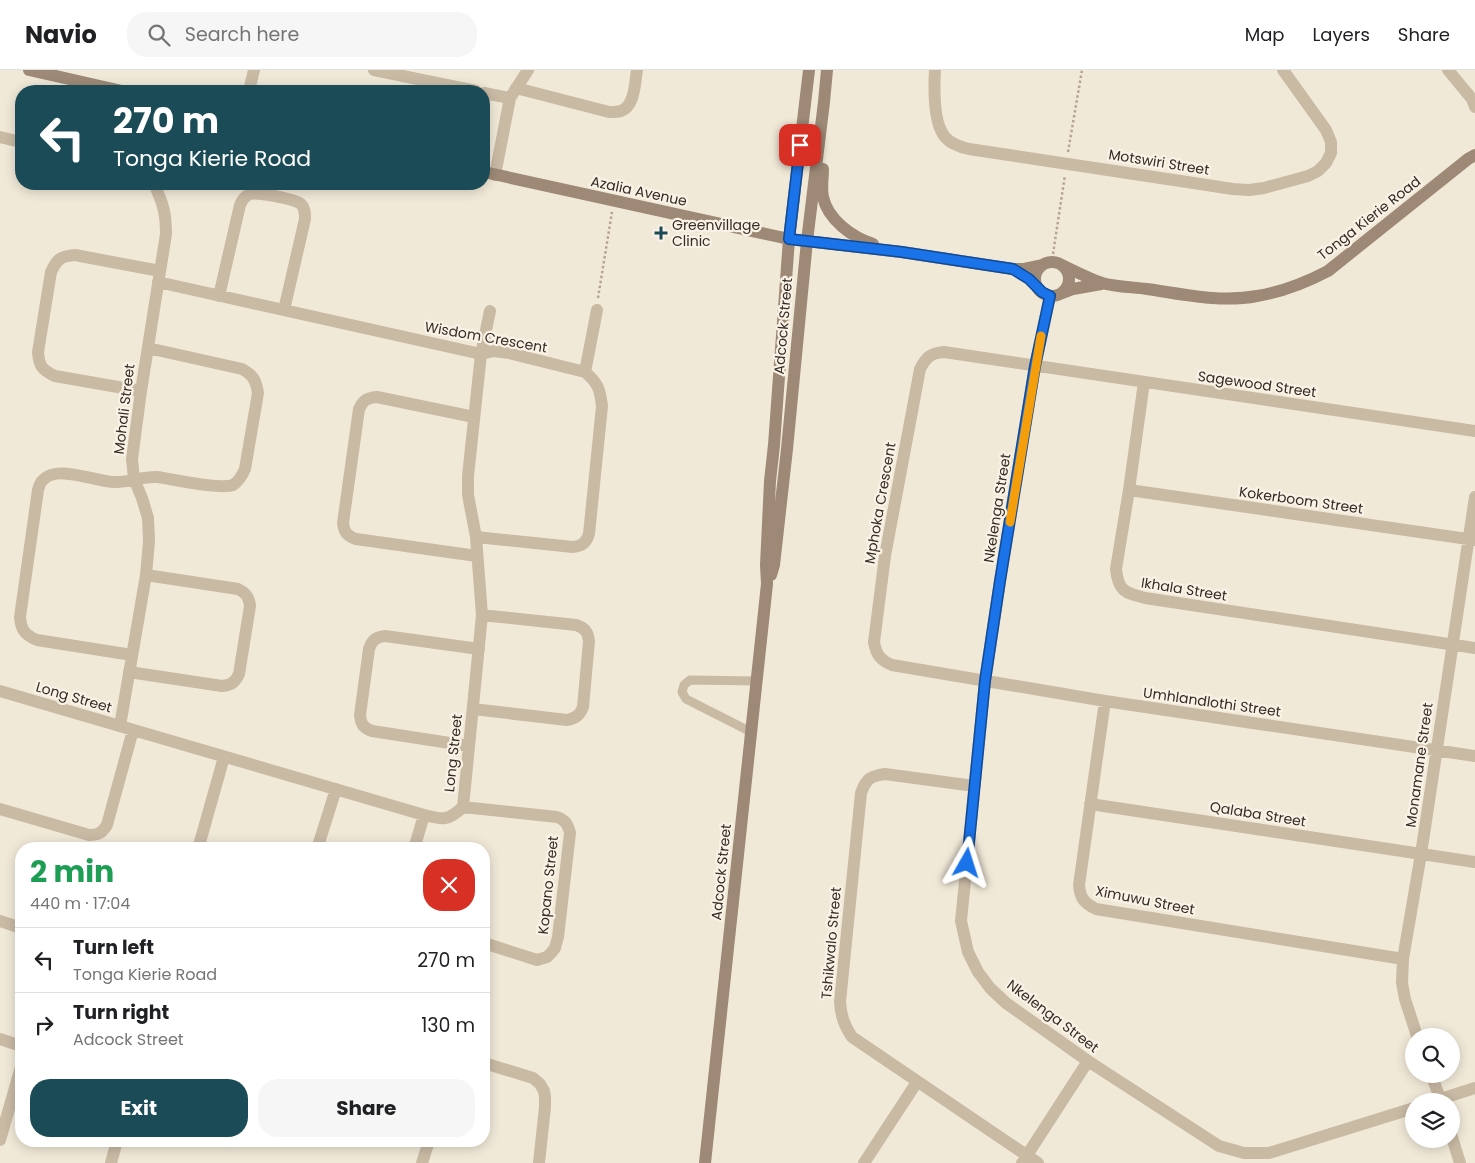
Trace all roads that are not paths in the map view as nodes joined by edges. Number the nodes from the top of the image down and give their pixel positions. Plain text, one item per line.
1 (29, 70) edge
2 (254, 70) edge
3 (374, 70) edge
4 (528, 70) edge
5 (637, 70) edge
6 (809, 70) edge
7 (826, 70) edge
8 (935, 70) edge
9 (1283, 70) edge
10 (1448, 70) edge
11 (95, 85) edge
12 (250, 85) edge
13 (447, 85) edge
14 (490, 93) edge
15 (513, 93) junction
16 (824, 102) junction
17 (1474, 103) edge
18 (0, 137) edge
19 (15, 141) edge
20 (1473, 154) edge
21 (490, 170) edge
22 (490, 173) edge
23 (157, 190) edge
24 (789, 239) junction
25 (806, 241) junction
26 (902, 252) junction
27 (1060, 264) junction
28 (1042, 265) junction
29 (1013, 269) junction
30 (159, 277) junction
31 (1104, 283) junction
32 (1036, 286) junction
33 (1054, 295) junction
34 (220, 296) junction
35 (284, 310) junction
36 (597, 310) road end
37 (490, 311) dead end
38 (148, 348) junction
39 (481, 354) junction
40 (1035, 366) junction
41 (585, 372) junction
42 (1144, 382) junction
43 (141, 391) junction
44 (474, 417) junction
45 (1475, 431) edge
46 (134, 479) junction
47 (1129, 490) junction
48 (1475, 497) edge
49 (476, 537) junction
50 (1472, 540) edge
51 (477, 556) junction
52 (146, 575) junction
53 (768, 584) junction
54 (482, 614) junction
55 (1452, 645) junction
56 (1475, 648) edge
57 (478, 649) junction
58 (132, 655) junction
59 (129, 672) junction
60 (757, 681) junction
61 (985, 681) junction
62 (0, 691) edge
63 (1105, 701) junction
64 (473, 709) junction
65 (120, 726) junction
66 (133, 730) junction
67 (751, 732) junction
68 (469, 746) junction
69 (1436, 750) junction
70 (1475, 756) edge
71 (224, 757) junction
72 (974, 786) junction
73 (336, 789) junction
74 (1090, 804) junction
75 (463, 806) junction
76 (0, 809) edge
77 (424, 815) junction
78 (200, 842) edge
79 (319, 842) edge
80 (416, 842) edge
81 (1421, 854) junction
82 (1475, 862) edge
83 (0, 922) edge
84 (15, 926) edge
85 (490, 945) edge
86 (1403, 959) junction
87 (1414, 1028) edge
88 (0, 1039) edge
89 (15, 1044) edge
90 (1088, 1061) junction
91 (490, 1065) edge
92 (917, 1082) junction
93 (15, 1088) edge
94 (1475, 1088) edge
95 (1460, 1093) edge
96 (1405, 1111) edge
97 (0, 1140) edge
98 (115, 1147) edge
99 (427, 1147) edge
100 (1455, 1148) edge
101 (1024, 1159) edge
102 (110, 1163) edge
103 (422, 1163) edge
104 (539, 1163) edge
105 (705, 1163) edge
106 (864, 1163) edge
107 (1038, 1163) edge
108 (1460, 1163) edge

1 - 11 main road
2 - 12 street
3 - 13 street
4 - 15 street
5 - 15 street
6 - 24 main road, Adcock Street
7 - 16 main road, Adcock Street
8 - 9 street, Motswiri Street
10 - 17 street
14 - 15 street
15 - 21 street
16 - 25 main road, Adcock Street
16 - 26 main road
18 - 19 street
20 - 31 main road, Tonga Kierie Road
22 - 24 main road, Azalia Avenue
23 - 30 street, Mohali Street
24 - 25 main road, Azalia Avenue
24 - 53 main road, Adcock Street
25 - 26 main road
25 - 53 main road, Adcock Street
26 - 29 main road
27 - 28 main road
27 - 31 main road, Tonga Kierie Road
27 - 33 main road
28 - 29 main road
28 - 32 main road
29 - 32 main road
30 - 34 street, Wisdom Crescent
30 - 38 street, Mohali Street
30 - 43 street, Wisdom Crescent
31 - 33 main road, Tonga Kierie Road
32 - 33 main road
33 - 40 street, Nkelenga Street
34 - 35 street, Wisdom Crescent
34 - 35 street
35 - 39 street, Wisdom Crescent
36 - 41 street
37 - 39 street, Long Street
38 - 43 street, Mohali Street
38 - 46 street
39 - 41 street, Wisdom Crescent
39 - 44 street, Long Street
40 - 42 street, Sagewood Street
40 - 61 street, Nkelenga Street
40 - 61 street, Mphoka Crescent
41 - 49 street
42 - 45 street, Sagewood Street
42 - 47 street, Ikhala Street
43 - 46 street, Mohali Street
44 - 49 street, Long Street
44 - 51 street
46 - 52 street, Mohali Street
46 - 58 street
47 - 50 street, Kokerboom Street
47 - 55 street, Ikhala Street
48 - 50 street, Monamane Street
49 - 51 street, Long Street
50 - 55 street, Monamane Street
51 - 54 street, Long Street
52 - 58 street, Mohali Street
52 - 59 street
53 - 60 main road, Adcock Street
54 - 57 street, Long Street
54 - 64 street
55 - 56 street, Ikhala Street
55 - 69 street, Monamane Street
57 - 64 street, Long Street
57 - 68 street
58 - 59 street, Mohali Street
59 - 65 street, Mohali Street
60 - 67 main road, Adcock Street
60 - 67 lane
61 - 63 street, Umhlandlothi Street
61 - 72 street, Nkelenga Street
62 - 65 street, Long Street
63 - 69 street, Umhlandlothi Street
63 - 74 street, Ximuwu Street
64 - 68 street, Long Street
65 - 66 street, Long Street
66 - 71 street, Long Street
66 - 76 street
67 - 105 main road, Adcock Street
68 - 75 street, Long Street
69 - 70 street, Umhlandlothi Street
69 - 81 street, Monamane Street
71 - 73 street, Long Street
71 - 78 street
72 - 90 street, Nkelenga Street
72 - 92 street, Tshikwalo Street
73 - 77 street, Long Street
73 - 79 street
74 - 81 street, Qalaba Street
74 - 86 street, Ximuwu Street
75 - 77 street, Long Street
75 - 85 street, Kopano Street
77 - 80 street
81 - 82 street, Qalaba Street
81 - 86 street, Monamane Street
83 - 84 street
86 - 87 street, Monamane Street
88 - 89 street
90 - 96 street, Nkelenga Street
90 - 101 street
91 - 104 street
92 - 101 street, Tshikwalo Street
92 - 106 street
93 - 97 street
94 - 95 street
98 - 102 street
99 - 103 street
100 - 108 street
101 - 107 street, Tshikwalo Street

